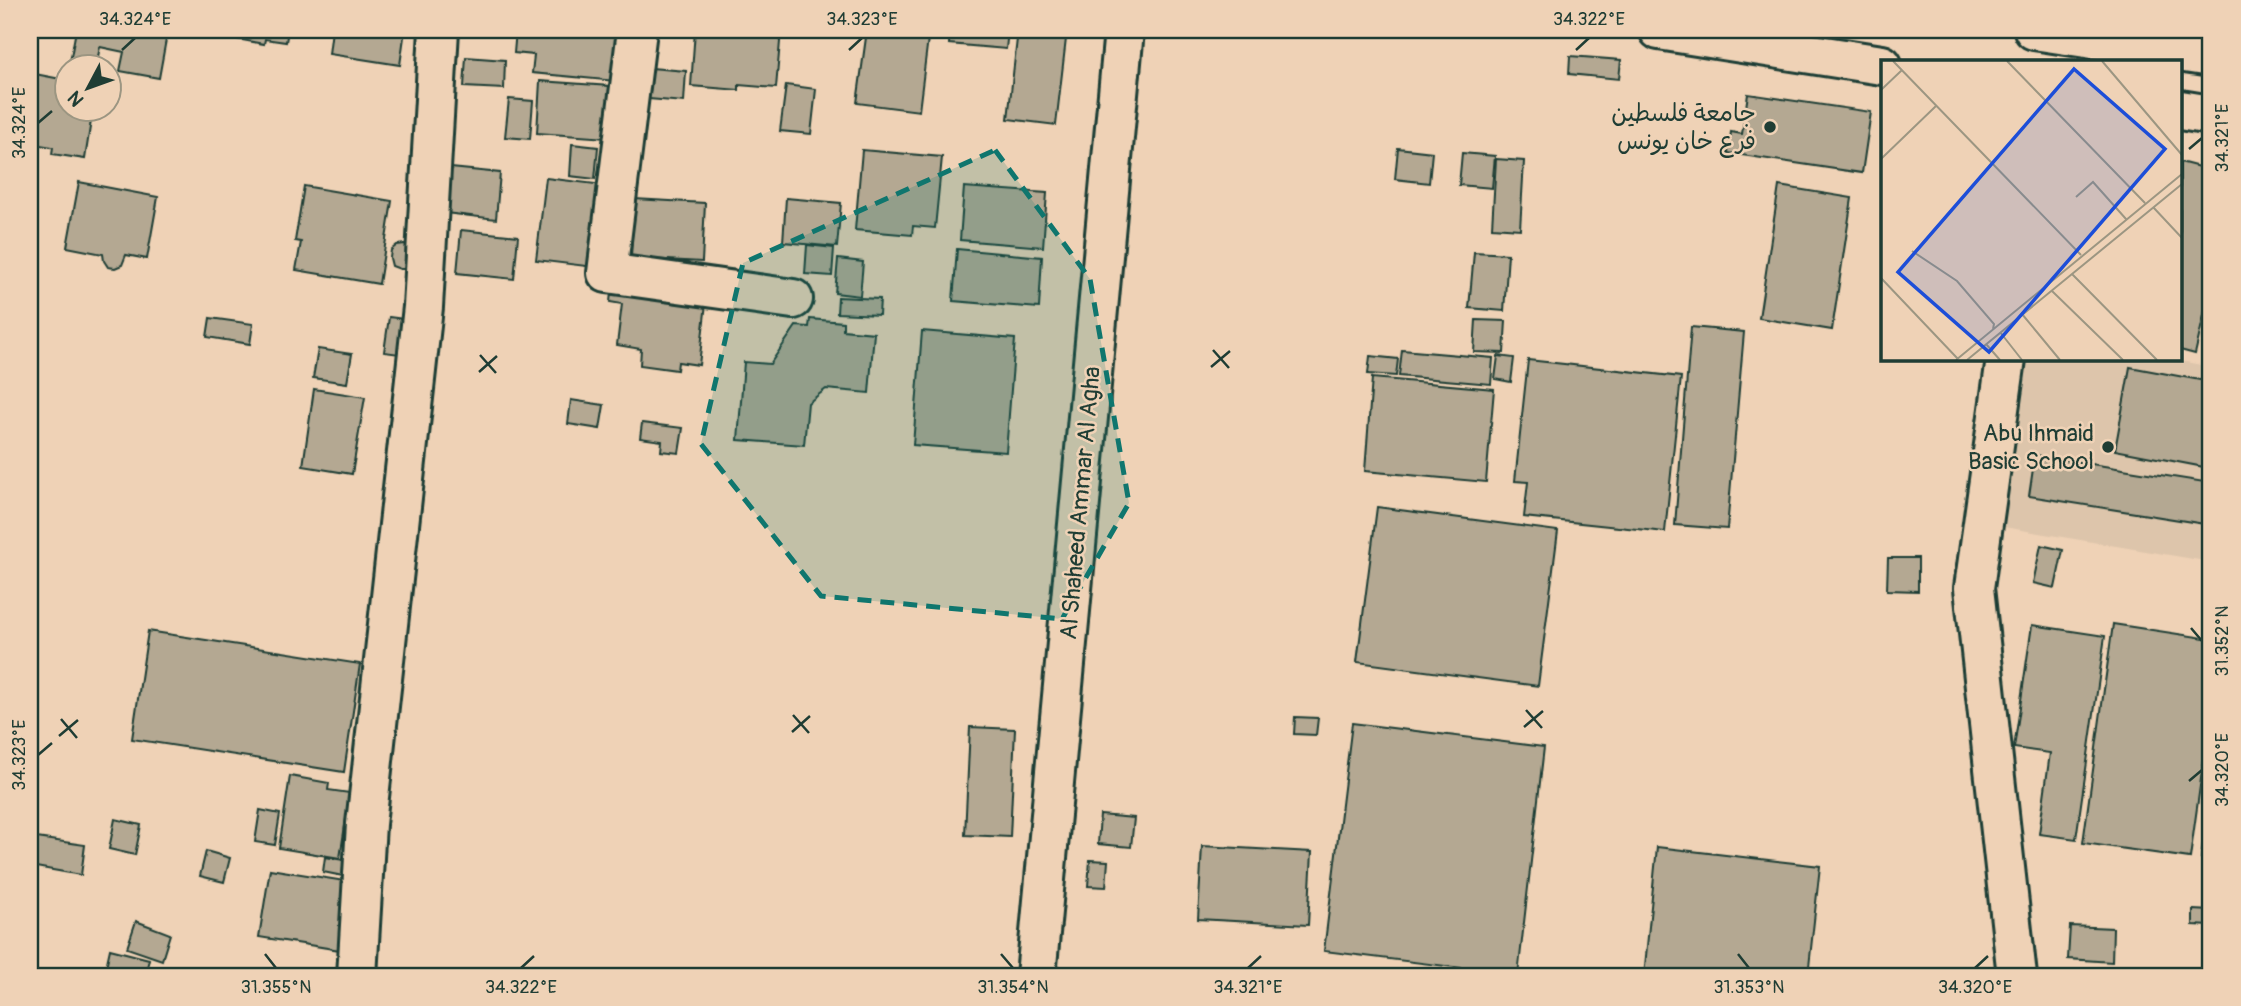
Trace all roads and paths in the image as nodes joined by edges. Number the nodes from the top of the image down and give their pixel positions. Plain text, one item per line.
1 (439, 30) edge
2 (637, 30) edge
3 (1124, 30) edge
4 (1659, 30) edge
5 (2051, 31) edge
6 (1766, 38) edge
7 (2210, 48) edge
8 (1881, 65) edge
9 (2182, 110) edge
10 (2211, 115) edge
11 (793, 299) dead end
12 (2006, 360) edge
13 (357, 976) edge
14 (1036, 976) edge
15 (2017, 976) edge

1 - 13 main road
2 - 11 main road
3 - 14 main road, Al Shaheed Ammar Al Agha
4 - 6 main road
5 - 7 main road
6 - 8 main road
9 - 10 main road
12 - 15 main road

